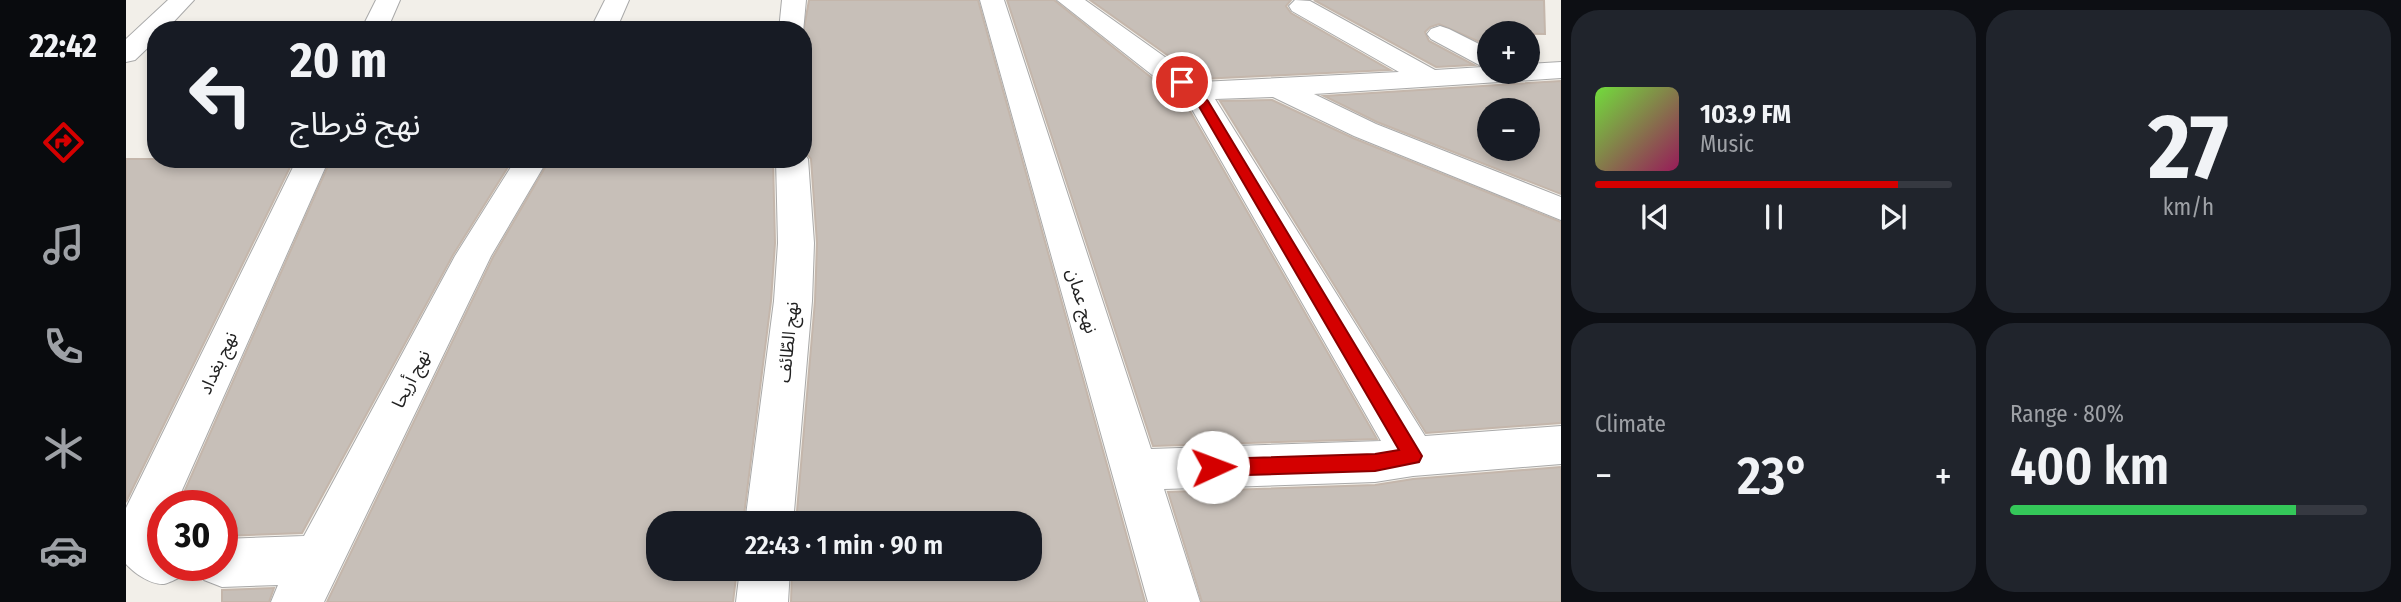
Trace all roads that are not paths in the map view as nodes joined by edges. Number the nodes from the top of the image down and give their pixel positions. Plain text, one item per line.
1 (182, 0) edge
2 (388, 0) edge
3 (617, 0) edge
4 (794, 0) edge
5 (992, 0) edge
6 (1069, 0) edge
7 (1301, 6) dead end
8 (160, 21) edge
9 (378, 21) edge
10 (607, 21) edge
11 (793, 21) edge
12 (147, 34) edge
13 (1440, 34) dead end
14 (126, 54) edge
15 (1477, 54) edge
16 (1561, 71) edge
17 (1540, 72) edge
18 (1477, 76) edge
19 (1433, 80) junction
20 (1278, 88) junction
21 (1194, 90) junction
22 (309, 168) edge
23 (527, 168) edge
24 (792, 168) edge
25 (1553, 203) edge
26 (1561, 444) edge
27 (1413, 456) junction
28 (1133, 470) junction
29 (159, 490) edge
30 (770, 511) edge
31 (147, 515) edge
32 (147, 551) edge
33 (238, 566) edge
34 (309, 581) edge
35 (764, 581) edge
36 (762, 602) edge
37 (1174, 602) edge

1 - 8 street
2 - 9 street
3 - 10 street
4 - 11 street
5 - 28 street, نهج عمان
6 - 21 street
7 - 19 street
12 - 14 street
13 - 15 street
16 - 17 street
18 - 19 street
19 - 20 street
20 - 21 street
20 - 25 street
21 - 27 street
22 - 29 street, نهج بغداد
23 - 34 street, نهج أريحا
24 - 30 street, نهج الطّائف
26 - 27 street
27 - 28 street
28 - 37 street, نهج عمان
31 - 32 street, نهج بغداد
33 - 34 street
35 - 36 street

